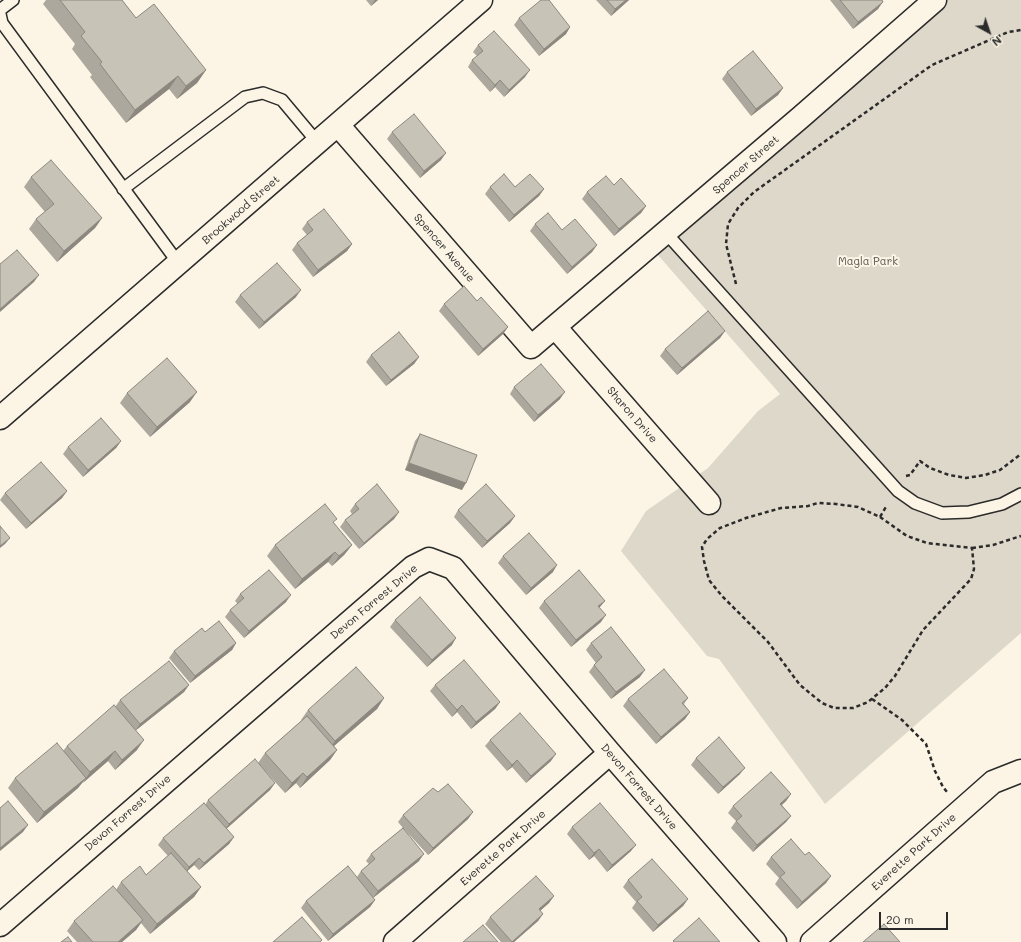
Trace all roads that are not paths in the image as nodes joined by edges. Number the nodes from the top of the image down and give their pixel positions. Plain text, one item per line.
1 (13, 0) edge
2 (480, 0) edge
3 (935, 0) edge
4 (0, 10) edge
5 (0, 14) edge
6 (338, 125) junction
7 (318, 143) junction
8 (123, 189) junction
9 (666, 233) junction
10 (179, 264) junction
11 (555, 327) junction
12 (0, 418) edge
13 (1021, 494) edge
14 (708, 503) dead end
15 (610, 753) junction
16 (1021, 771) edge
17 (0, 925) edge
18 (395, 942) edge
19 (775, 942) edge
20 (812, 942) edge

1 - 4 lane
2 - 6 street, Brookwood Street
3 - 9 street, Spencer Street
5 - 8 lane
6 - 7 street, Brookwood Street
6 - 11 street, Spencer Avenue
7 - 8 lane
7 - 10 street, Brookwood Street
8 - 10 lane
9 - 11 street, Spencer Street
9 - 13 lane
10 - 12 street, Brookwood Street
11 - 14 street, Sharon Drive
15 - 17 street, Devon Forrest Drive
15 - 18 street, Everette Park Drive
15 - 19 street, Devon Forrest Drive
16 - 20 street, Everette Park Drive

